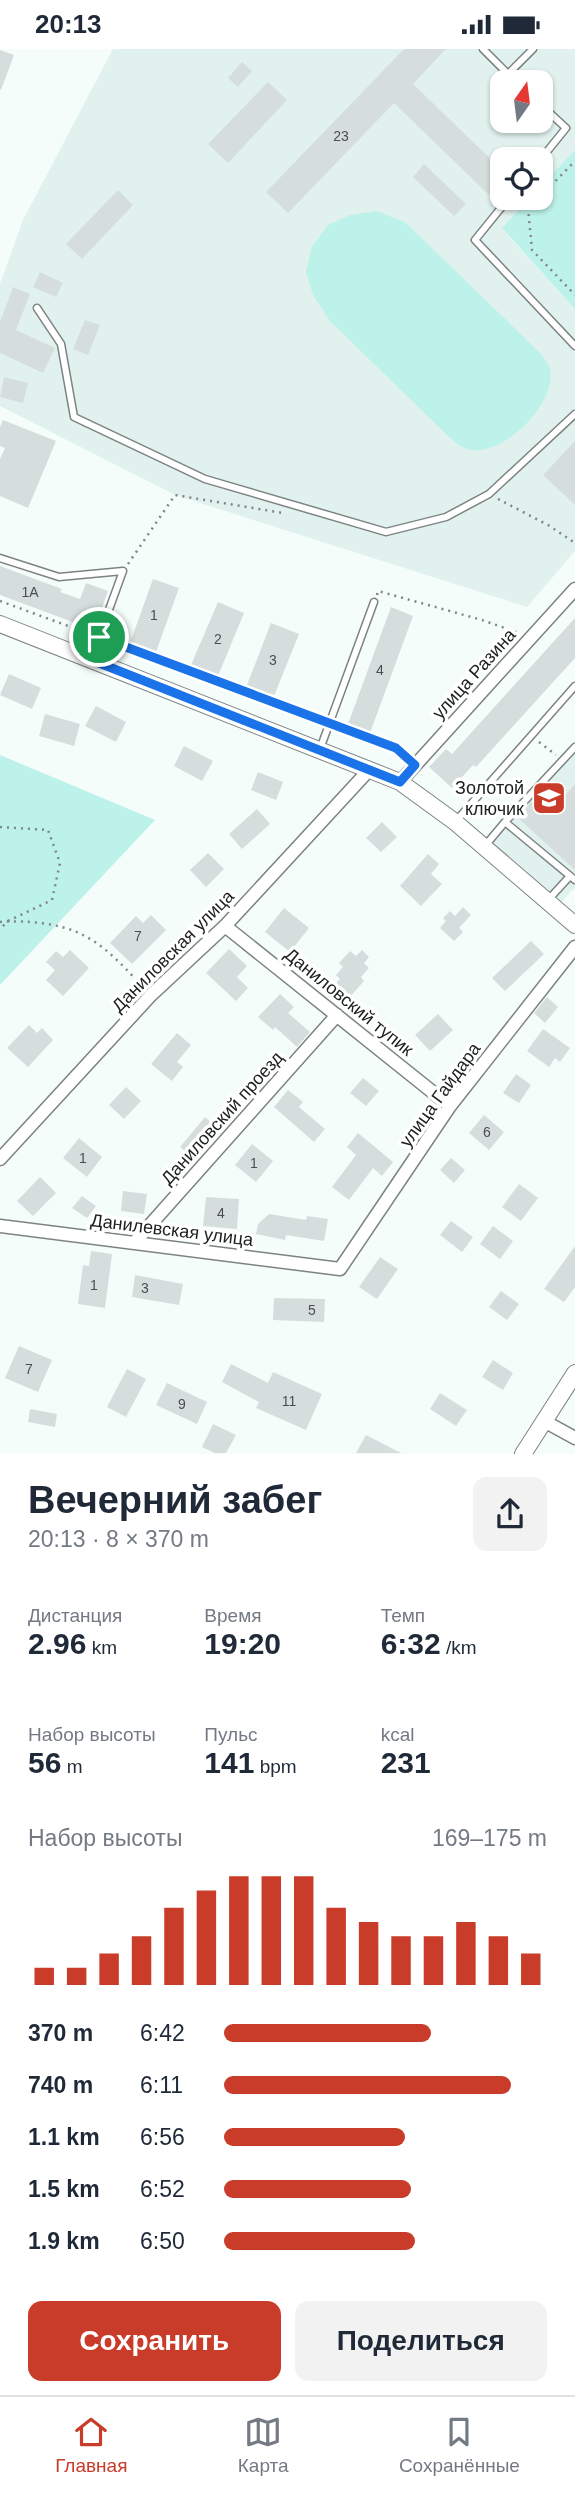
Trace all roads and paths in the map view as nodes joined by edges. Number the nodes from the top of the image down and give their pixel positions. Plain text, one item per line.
1 (483, 49) edge
2 (533, 49) edge
3 (504, 70) edge
4 (512, 70) edge
5 (553, 116) edge
6 (551, 147) edge
7 (575, 161) edge
8 (553, 184) edge
9 (499, 210) edge
10 (528, 210) edge
11 (575, 295) edge
12 (37, 308) dead end
13 (575, 346) edge
14 (575, 414) edge
15 (489, 494) junction
16 (292, 515) dead end
17 (575, 543) edge
18 (0, 558) edge
19 (123, 571) junction
20 (575, 589) edge
21 (0, 601) edge
22 (374, 602) joint
23 (0, 624) edge
24 (103, 626) dead end
25 (99, 637) junction
26 (531, 637) junction
27 (89, 659) junction
28 (575, 686) edge
29 (329, 722) junction
30 (531, 736) junction
31 (575, 747) edge
32 (320, 749) junction
33 (559, 758) dead end
34 (415, 765) junction
35 (370, 769) junction
36 (400, 782) junction
37 (455, 822) junction
38 (505, 822) junction
39 (0, 827) edge
40 (484, 847) junction
41 (572, 878) edge
42 (547, 900) junction
43 (8, 921) junction
44 (0, 922) edge
45 (575, 925) edge
46 (225, 926) junction
47 (0, 929) edge
48 (575, 947) edge
49 (151, 995) junction
50 (337, 1015) junction
51 (450, 1106) junction
52 (0, 1159) edge
53 (0, 1226) edge
54 (134, 1243) junction
55 (340, 1269) joint
56 (575, 1373) edge
57 (544, 1421) junction
58 (575, 1438) edge
59 (523, 1454) edge

1 - 3 lane
2 - 4 lane
5 - 6 lane
7 - 8 path
9 - 13 lane
10 - 11 path
12 - 15 lane
14 - 15 lane
15 - 17 path
16 - 19 path
18 - 19 lane
19 - 24 lane
20 - 26 street, улица Разина
21 - 25 path
22 - 26 path
22 - 29 lane
23 - 27 street
25 - 27 path
25 - 29 path
26 - 34 street, улица Разина
27 - 32 street
28 - 30 lane
29 - 32 lane
29 - 34 path
30 - 33 path
30 - 37 lane
31 - 38 lane
32 - 35 street
34 - 36 street, улица Разина
35 - 36 street
35 - 46 street, Даниловская улица
36 - 37 street
37 - 40 street
38 - 40 lane
38 - 41 lane
39 - 43 path
40 - 42 street
41 - 42 lane
42 - 45 street
43 - 44 path
43 - 47 path
43 - 49 path
46 - 49 street, Даниловская улица
46 - 50 street, Даниловский тупик
48 - 51 street, улица Гайдара
49 - 52 street, Даниловская улица
50 - 51 street, Даниловский тупик
50 - 54 street, Даниловский проезд
51 - 55 street, улица Гайдара
53 - 54 street, Данилевская улица
54 - 55 street, Данилевская улица
56 - 57 street
57 - 58 street
57 - 59 street

